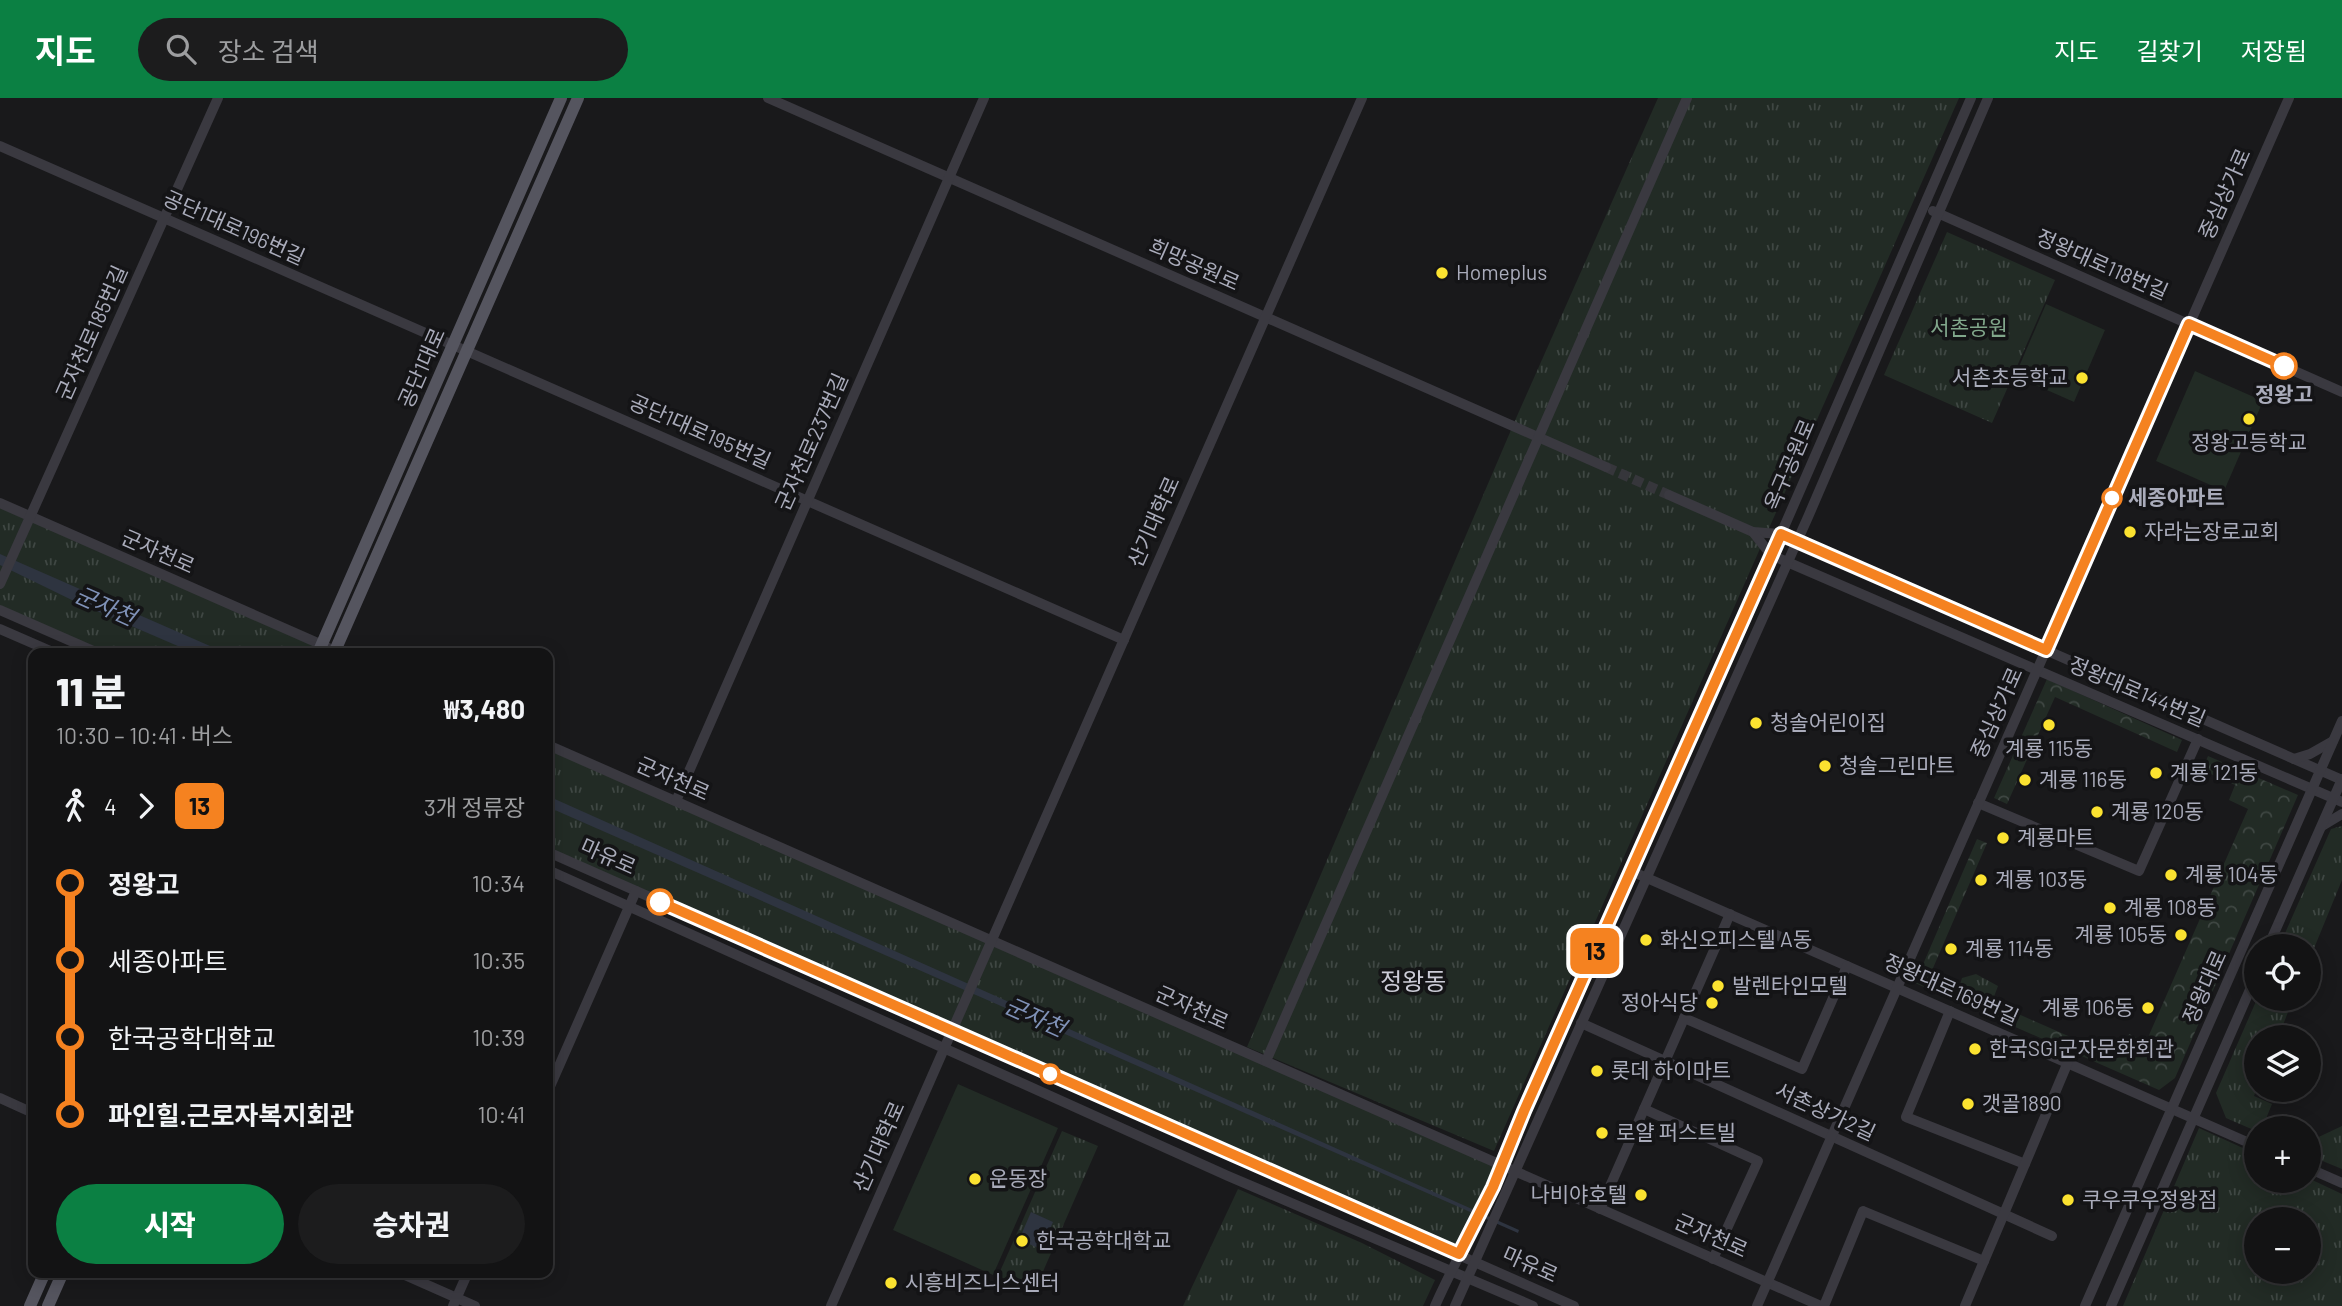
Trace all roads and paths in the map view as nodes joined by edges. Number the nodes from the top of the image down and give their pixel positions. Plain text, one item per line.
1 (218, 98) edge
2 (561, 98) edge
3 (578, 98) edge
4 (768, 98) edge
5 (984, 98) edge
6 (1362, 98) edge
7 (1687, 98) edge
8 (1971, 98) edge
9 (1988, 98) edge
10 (2289, 98) edge
11 (0, 146) edge
12 (949, 178) junction
13 (1923, 207) junction
14 (1938, 214) junction
15 (165, 219) junction
16 (1266, 317) junction
17 (2189, 324) junction
18 (453, 345) junction
19 (466, 351) junction
20 (2342, 392) edge
21 (1539, 438) junction
22 (1606, 467) tunnel mouth
23 (1669, 495) tunnel mouth
24 (807, 500) junction
25 (0, 503) edge
26 (30, 516) junction
27 (1753, 532) junction
28 (1781, 534) junction
29 (1797, 541) junction
30 (1771, 555) junction
31 (1787, 562) junction
32 (0, 584) edge
33 (0, 610) edge
34 (0, 629) edge
35 (1124, 640) junction
36 (44, 648) edge
37 (87, 648) edge
38 (318, 648) edge
39 (320, 648) edge
40 (338, 648) edge
41 (2046, 650) junction
42 (2037, 670) junction
43 (2342, 721) edge
44 (2198, 740) junction
45 (2333, 741) junction
46 (553, 746) edge
47 (2294, 759) junction
48 (2320, 771) junction
49 (2342, 780) edge
50 (2312, 789) junction
51 (2338, 800) edge
52 (676, 801) junction
53 (1978, 803) junction
54 (2342, 814) edge
55 (2322, 826) junction
56 (553, 854) edge
57 (1631, 870) junction
58 (553, 872) edge
59 (1646, 878) junction
60 (636, 891) junction
61 (629, 907) junction
62 (1730, 914) junction
63 (2275, 934) edge
64 (991, 940) junction
65 (1847, 966) junction
66 (1898, 988) junction
67 (2244, 1003) edge
68 (1950, 1011) junction
69 (1684, 1018) junction
70 (1581, 1023) junction
71 (952, 1031) junction
72 (944, 1048) junction
73 (1665, 1060) junction
74 (1266, 1061) junction
75 (2068, 1062) junction
76 (553, 1080) edge
77 (0, 1098) edge
78 (1644, 1109) junction
79 (2172, 1110) junction
80 (28, 1111) edge
81 (2193, 1119) junction
82 (1832, 1137) junction
83 (2244, 1141) edge
84 (2025, 1164) junction
85 (1500, 1165) junction
86 (1515, 1171) junction
87 (2321, 1174) edge
88 (2342, 1183) edge
89 (1600, 1209) junction
90 (2004, 1214) junction
91 (2052, 1236) dead end
92 (1459, 1254) junction
93 (1713, 1259) junction
94 (1474, 1261) junction
95 (1984, 1261) junction
96 (1451, 1270) junction
97 (1468, 1277) junction
98 (42, 1278) edge
99 (60, 1278) edge
100 (409, 1278) edge
101 (465, 1278) edge
102 (1768, 1283) junction
103 (455, 1302) edge
104 (30, 1306) edge
105 (48, 1306) edge
106 (475, 1306) edge
107 (831, 1306) edge
108 (1436, 1306) edge
109 (1455, 1306) edge
110 (1533, 1306) edge
111 (1574, 1306) edge
112 (1757, 1306) edge
113 (1822, 1306) edge
114 (1965, 1306) edge
115 (2085, 1306) edge
116 (2110, 1306) edge

1 - 15 street, 군자천로185번길
2 - 18 main road, 공단1대로
3 - 19 main road
4 - 12 street, 희망공원로
5 - 12 street, 군자천로237번길
6 - 16 street, 산기대학로
7 - 21 street
8 - 13 street, 옥구공원로
9 - 14 street, 옥구공원로
10 - 17 street, 중심상가로
11 - 15 street, 공단1대로196번길
12 - 16 street, 희망공원로
12 - 24 street, 군자천로237번길
13 - 14 street, 정왕대로118번길
13 - 28 street, 옥구공원로
14 - 17 street, 정왕대로118번길
14 - 29 street, 옥구공원로
15 - 18 street, 공단1대로196번길
15 - 26 street, 군자천로185번길
16 - 21 street, 희망공원로
16 - 35 street, 산기대학로
17 - 20 street, 정왕대로118번길
17 - 41 street, 중심상가로
18 - 19 street, 공단1대로195번길
18 - 39 main road, 공단1대로
19 - 24 street, 공단1대로195번길
19 - 40 main road
21 - 22 street, 희망공원로
21 - 74 street
23 - 27 street
24 - 35 street, 공단1대로195번길
24 - 52 street, 군자천로237번길
25 - 26 street, 군자천로
26 - 32 street, 군자천로185번길
26 - 38 street, 군자천로
27 - 28 street, 정왕대로144번길
27 - 30 street
28 - 29 street, 정왕대로144번길
28 - 30 street, 옥구공원로
29 - 31 street, 옥구공원로
29 - 41 street, 정왕대로144번길
30 - 31 street, 정왕대로144번길
30 - 57 street, 옥구공원로
31 - 42 street, 정왕대로144번길
31 - 59 street, 옥구공원로
33 - 37 street
34 - 36 street
35 - 64 street, 산기대학로
41 - 42 street, 중심상가로
41 - 47 street, 정왕대로144번길
42 - 44 street, 정왕대로144번길
42 - 53 street, 중심상가로
43 - 45 street, 정왕대로
44 - 50 street, 정왕대로144번길
44 - 53 street
45 - 47 street
45 - 48 street, 정왕대로
46 - 52 street, 군자천로
47 - 48 street, 정왕대로144번길
48 - 49 street, 정왕대로144번길
48 - 50 street, 정왕대로
49 - 51 street
50 - 51 street, 정왕대로144번길
50 - 79 street, 정왕대로
51 - 55 street
52 - 64 street, 군자천로
53 - 66 street, 중심상가로
54 - 55 street
55 - 63 street
56 - 60 street, 마유로
57 - 59 street, 정왕대로169번길
57 - 85 street, 옥구공원로
58 - 61 street, 마유로
59 - 62 street, 정왕대로169번길
59 - 70 street, 옥구공원로
60 - 61 street
60 - 71 street, 마유로
61 - 72 street, 마유로
61 - 76 street
62 - 65 street, 정왕대로169번길
62 - 69 street
64 - 71 street, 산기대학로
64 - 74 street, 군자천로
65 - 66 street, 정왕대로169번길
65 - 69 street
66 - 68 street, 정왕대로169번길
66 - 82 street, 중심상가로
67 - 81 street, 정왕대로
68 - 75 street, 정왕대로169번길
68 - 84 street
69 - 73 street
70 - 73 street, 서촌상가2길
70 - 86 street, 옥구공원로
71 - 72 street, 산기대학로
71 - 92 street, 마유로
72 - 96 street, 마유로
72 - 107 street, 산기대학로
73 - 78 street
73 - 82 street, 서촌상가2길
74 - 85 street, 군자천로
75 - 79 street, 정왕대로169번길
75 - 84 street
77 - 80 street
78 - 89 street
78 - 93 street
79 - 81 street, 정왕대로169번길
79 - 115 street, 정왕대로
81 - 83 street, 정왕대로169번길
81 - 116 street, 정왕대로
82 - 90 street, 서촌상가2길
82 - 102 street, 중심상가로
84 - 90 street
85 - 86 street, 군자천로
85 - 92 street, 옥구공원로
86 - 89 street, 군자천로
86 - 94 street, 옥구공원로
87 - 88 street
89 - 93 street, 군자천로
90 - 91 street, 서촌상가2길
90 - 95 street
92 - 94 street, 마유로
92 - 96 street, 옥구공원로
93 - 102 street, 군자천로
94 - 97 street, 옥구공원로
94 - 111 street, 마유로
95 - 113 street
95 - 114 street
96 - 97 street, 마유로
96 - 108 street, 옥구공원로
97 - 109 street, 옥구공원로
97 - 110 street, 마유로
98 - 104 main road
99 - 105 main road
100 - 103 street
101 - 103 street
102 - 112 street, 중심상가로
102 - 113 street, 군자천로
103 - 106 street

